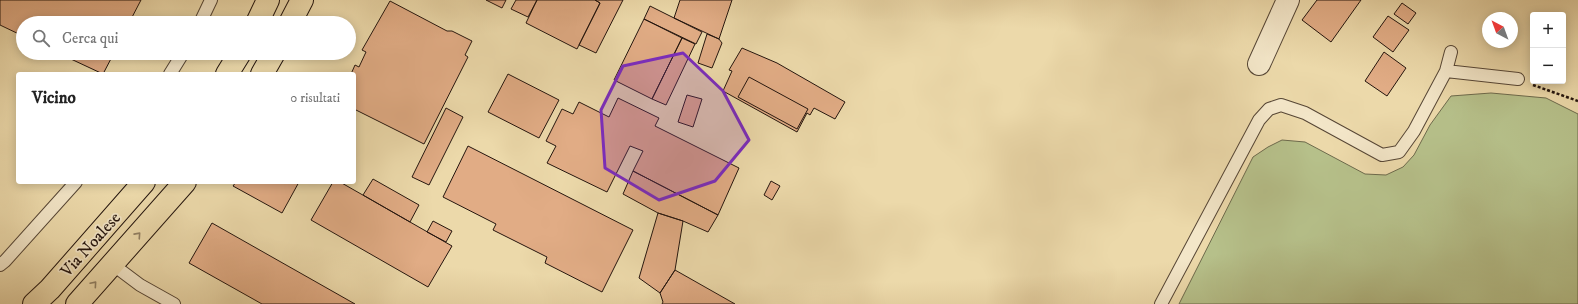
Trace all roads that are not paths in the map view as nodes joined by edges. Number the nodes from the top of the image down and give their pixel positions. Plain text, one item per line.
1 (211, 0) edge
2 (268, 0) edge
3 (302, 0) edge
4 (1288, 0) edge
5 (203, 16) edge
6 (260, 16) edge
7 (294, 16) edge
8 (1451, 52) dead end
9 (179, 60) edge
10 (236, 60) edge
11 (270, 60) edge
12 (1259, 64) dead end
13 (1446, 71) junction
14 (171, 72) edge
15 (228, 72) edge
16 (263, 72) edge
17 (1518, 79) road end
18 (74, 184) edge
19 (142, 184) edge
20 (183, 184) edge
21 (112, 264) junction
22 (0, 265) edge
23 (34, 304) edge
24 (77, 304) edge
25 (174, 304) edge
26 (1161, 304) edge

1 - 5 lane
2 - 6 main road
3 - 7 main road
4 - 12 street
8 - 13 lane
9 - 14 lane
10 - 15 main road
11 - 16 main road
13 - 17 lane
13 - 26 lane
18 - 22 lane
19 - 23 main road, Via Noalese
21 -> 20 main road, Via Noalese
24 -> 21 main road, Via Noalese
21 - 25 lane

